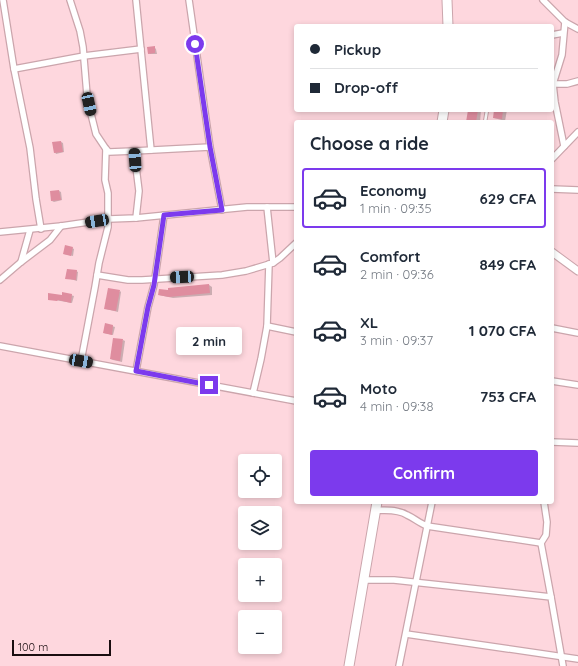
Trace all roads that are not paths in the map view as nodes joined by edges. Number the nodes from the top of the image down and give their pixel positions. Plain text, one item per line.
1 (3, 0) edge
2 (70, 0) edge
3 (136, 0) edge
4 (189, 0) edge
5 (447, 0) edge
6 (543, 0) edge
7 (565, 22) junction
8 (448, 24) edge
9 (578, 29) edge
10 (563, 33) junction
11 (554, 35) edge
12 (142, 49) junction
13 (84, 56) junction
14 (14, 69) junction
15 (554, 81) edge
16 (578, 81) edge
17 (554, 84) edge
18 (554, 93) edge
19 (578, 132) edge
20 (564, 146) junction
21 (210, 147) junction
22 (106, 149) junction
23 (151, 150) junction
24 (134, 151) junction
25 (554, 157) edge
26 (554, 188) edge
27 (578, 190) edge
28 (267, 207) junction
29 (294, 207) edge
30 (222, 210) junction
31 (164, 215) junction
32 (136, 218) junction
33 (109, 219) junction
34 (61, 226) junction
35 (41, 228) junction
36 (30, 230) junction
37 (0, 232) edge
38 (294, 245) edge
39 (554, 253) edge
40 (21, 262) junction
41 (271, 263) junction
42 (578, 271) edge
43 (97, 274) junction
44 (156, 278) junction
45 (0, 280) edge
46 (267, 326) junction
47 (554, 328) edge
48 (294, 332) edge
49 (578, 334) edge
50 (0, 346) edge
51 (81, 361) junction
52 (136, 371) junction
53 (554, 381) edge
54 (578, 385) edge
55 (253, 393) junction
56 (294, 401) edge
57 (554, 442) edge
58 (578, 443) edge
59 (432, 504) edge
60 (544, 504) edge
61 (376, 506) edge
62 (426, 526) junction
63 (541, 543) junction
64 (364, 580) junction
65 (415, 582) junction
66 (551, 597) junction
67 (406, 634) junction
68 (562, 657) junction
69 (578, 659) edge
70 (349, 666) edge
71 (399, 666) edge
72 (563, 666) edge

1 - 14 street
2 - 13 street
3 - 12 street
4 - 21 street
5 - 8 main road
6 - 7 street
7 - 9 street
7 - 10 street
10 - 11 street
10 - 15 street
12 - 13 street
12 - 23 street
13 - 14 street
13 - 22 street
14 - 35 street
16 - 17 street
18 - 20 street
19 - 20 street
20 - 25 street
21 - 23 street
21 - 30 street
22 - 24 street
22 - 33 street
23 - 24 street
24 - 32 street
26 - 27 street
28 - 29 street
28 - 30 street
28 - 41 street
30 - 31 street
31 - 32 street
31 - 44 street
32 - 33 street
33 - 34 street
33 - 43 street
34 - 35 street
34 - 40 street
35 - 36 street
36 - 37 street
36 - 40 street
38 - 41 street
39 - 42 street
40 - 45 street
41 - 44 street
41 - 46 street
43 - 44 street
43 - 51 street
44 - 52 street
46 - 48 street
46 - 55 street
47 - 49 street
50 - 51 street
51 - 52 street
52 - 55 street
53 - 54 street
55 - 56 street
57 - 58 street
59 - 62 street
60 - 63 street
61 - 62 street
61 - 64 main road
62 - 63 street
62 - 65 street
63 - 66 street
64 - 65 street
64 - 70 main road
65 - 66 street
65 - 67 street
66 - 68 street
67 - 68 street
67 - 71 street
68 - 69 street
68 - 72 street

